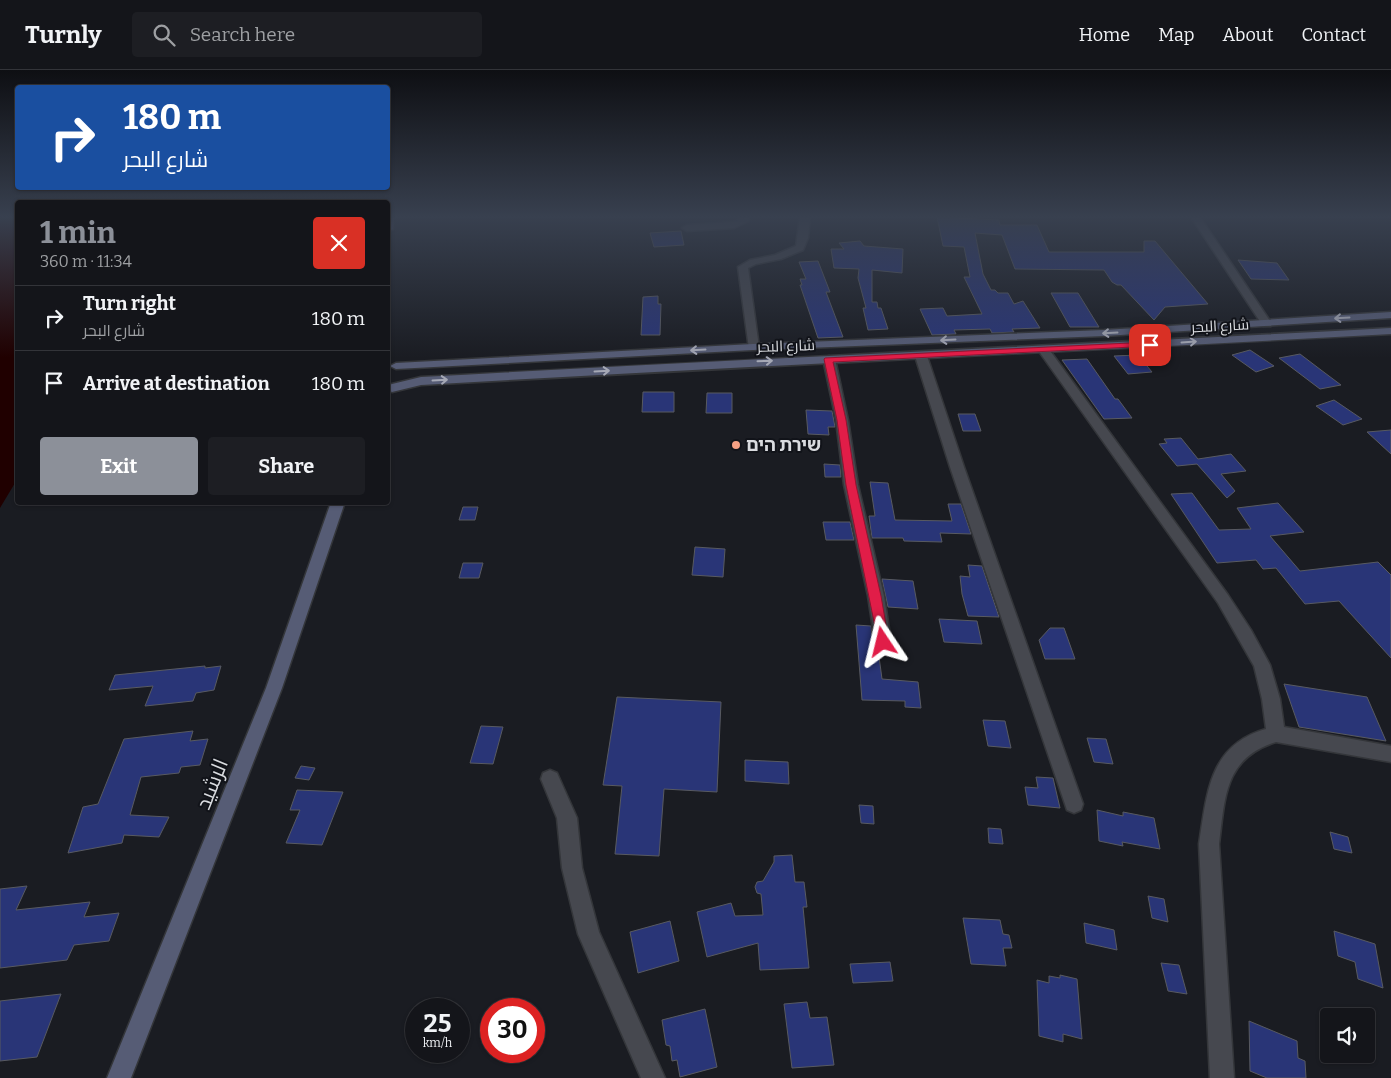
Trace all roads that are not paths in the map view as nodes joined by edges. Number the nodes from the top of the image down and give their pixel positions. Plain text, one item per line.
1 (749, 264) edge
2 (1227, 264) edge
3 (1391, 315) edge
4 (1267, 324) junction
5 (1391, 331) edge
6 (753, 347) junction
7 (1044, 350) junction
8 (921, 356) junction
9 (828, 359) junction
10 (390, 364) edge
11 (390, 389) edge
12 (337, 505) edge
13 (883, 642) dead end
14 (1276, 734) junction
15 (1391, 754) edge
16 (550, 779) dead end
17 (1074, 804) dead end
18 (119, 1078) edge
19 (653, 1078) edge
20 (1222, 1078) edge

1 - 6 street
2 - 4 street
3 -> 4 main road, شارع البحر
4 -> 6 main road, شارع البحر
7 -> 5 main road, شارع البحر
6 -> 10 main road, شارع البحر
7 - 8 main road, شارع البحر
7 - 14 street
8 - 9 main road, شارع البحر
8 - 17 street
11 -> 9 main road, شارع البحر
9 - 13 street
10 - 11 main road
12 - 18 main road, الرشيد
14 - 15 street
14 - 20 street
16 - 19 street

